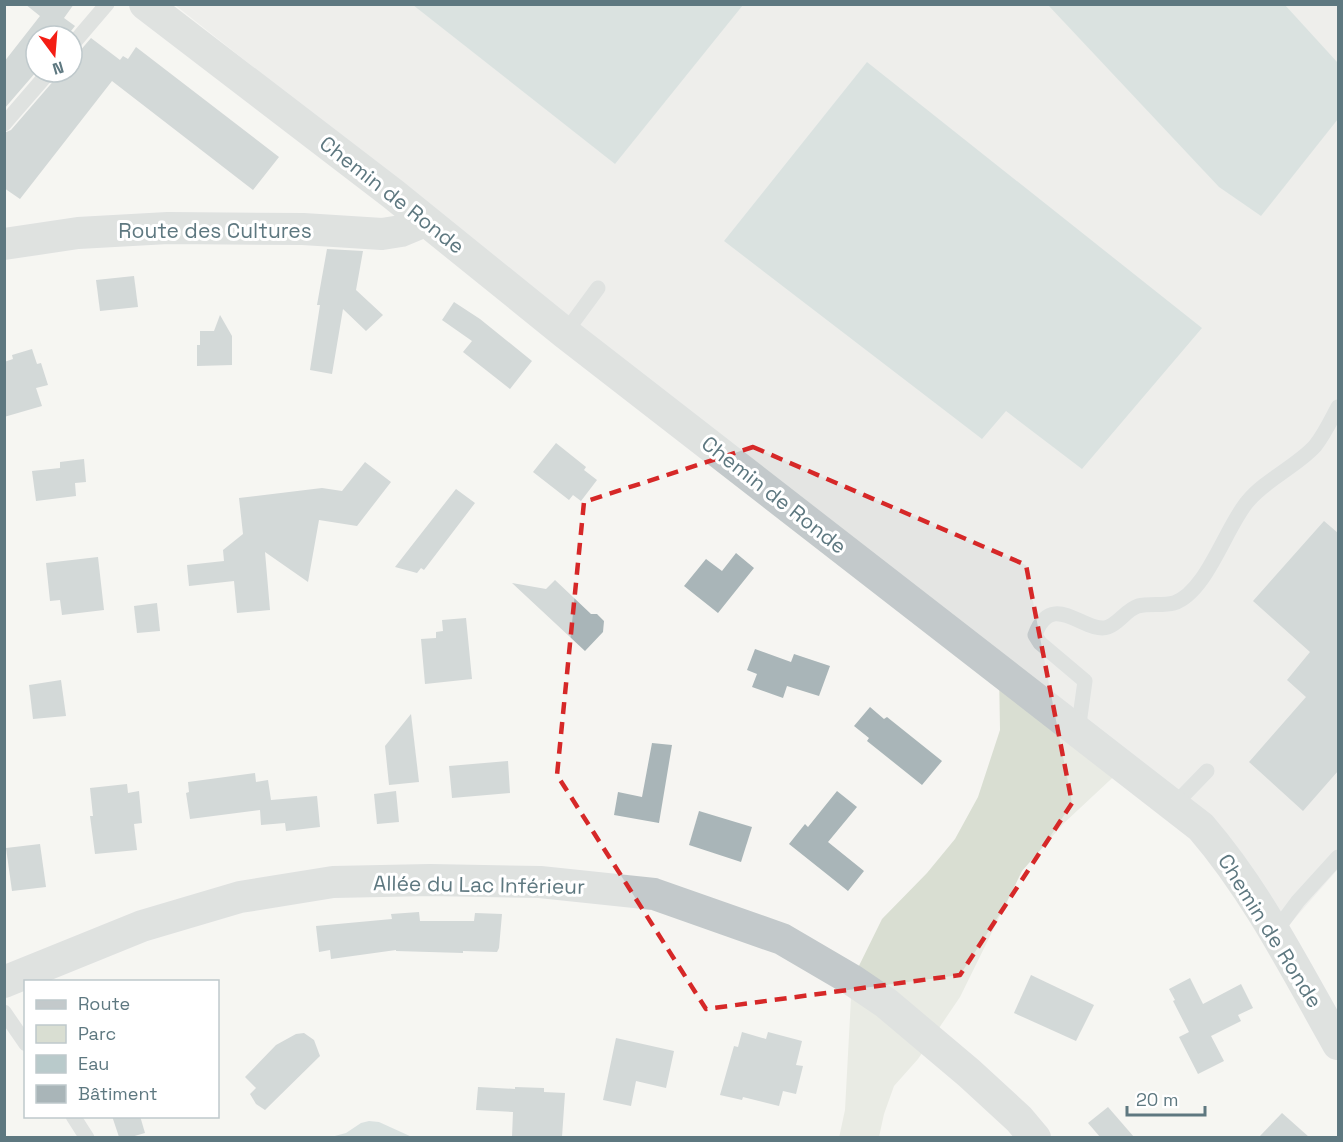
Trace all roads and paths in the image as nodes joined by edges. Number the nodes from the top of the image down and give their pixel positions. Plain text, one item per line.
1 (107, 4) edge
2 (145, 4) edge
3 (84, 31) edge
4 (39, 84) edge
5 (4, 124) edge
6 (425, 221) junction
7 (4, 244) edge
8 (598, 288) dead end
9 (565, 333) junction
10 (1338, 407) edge
11 (1078, 731) junction
12 (1207, 771) dead end
13 (1174, 805) junction
14 (1338, 857) edge
15 (1275, 932) junction
16 (4, 982) edge
17 (4, 1012) edge
18 (24, 1041) edge
19 (1338, 1044) edge
20 (74, 1118) edge
21 (87, 1137) edge
22 (1035, 1137) edge

1 - 3 lane
2 - 6 street, Chemin de Ronde
4 - 5 lane
6 - 7 street, Route des Cultures
6 - 9 street, Chemin de Ronde
8 - 9 lane
9 - 11 street, Chemin de Ronde
10 - 11 lane
11 - 13 street, Chemin de Ronde
12 - 13 lane
13 - 15 street, Chemin de Ronde
14 - 15 lane
15 - 19 street, Chemin de Ronde
16 - 22 street, Allée du Lac Inférieur
17 - 18 lane
20 - 21 lane

